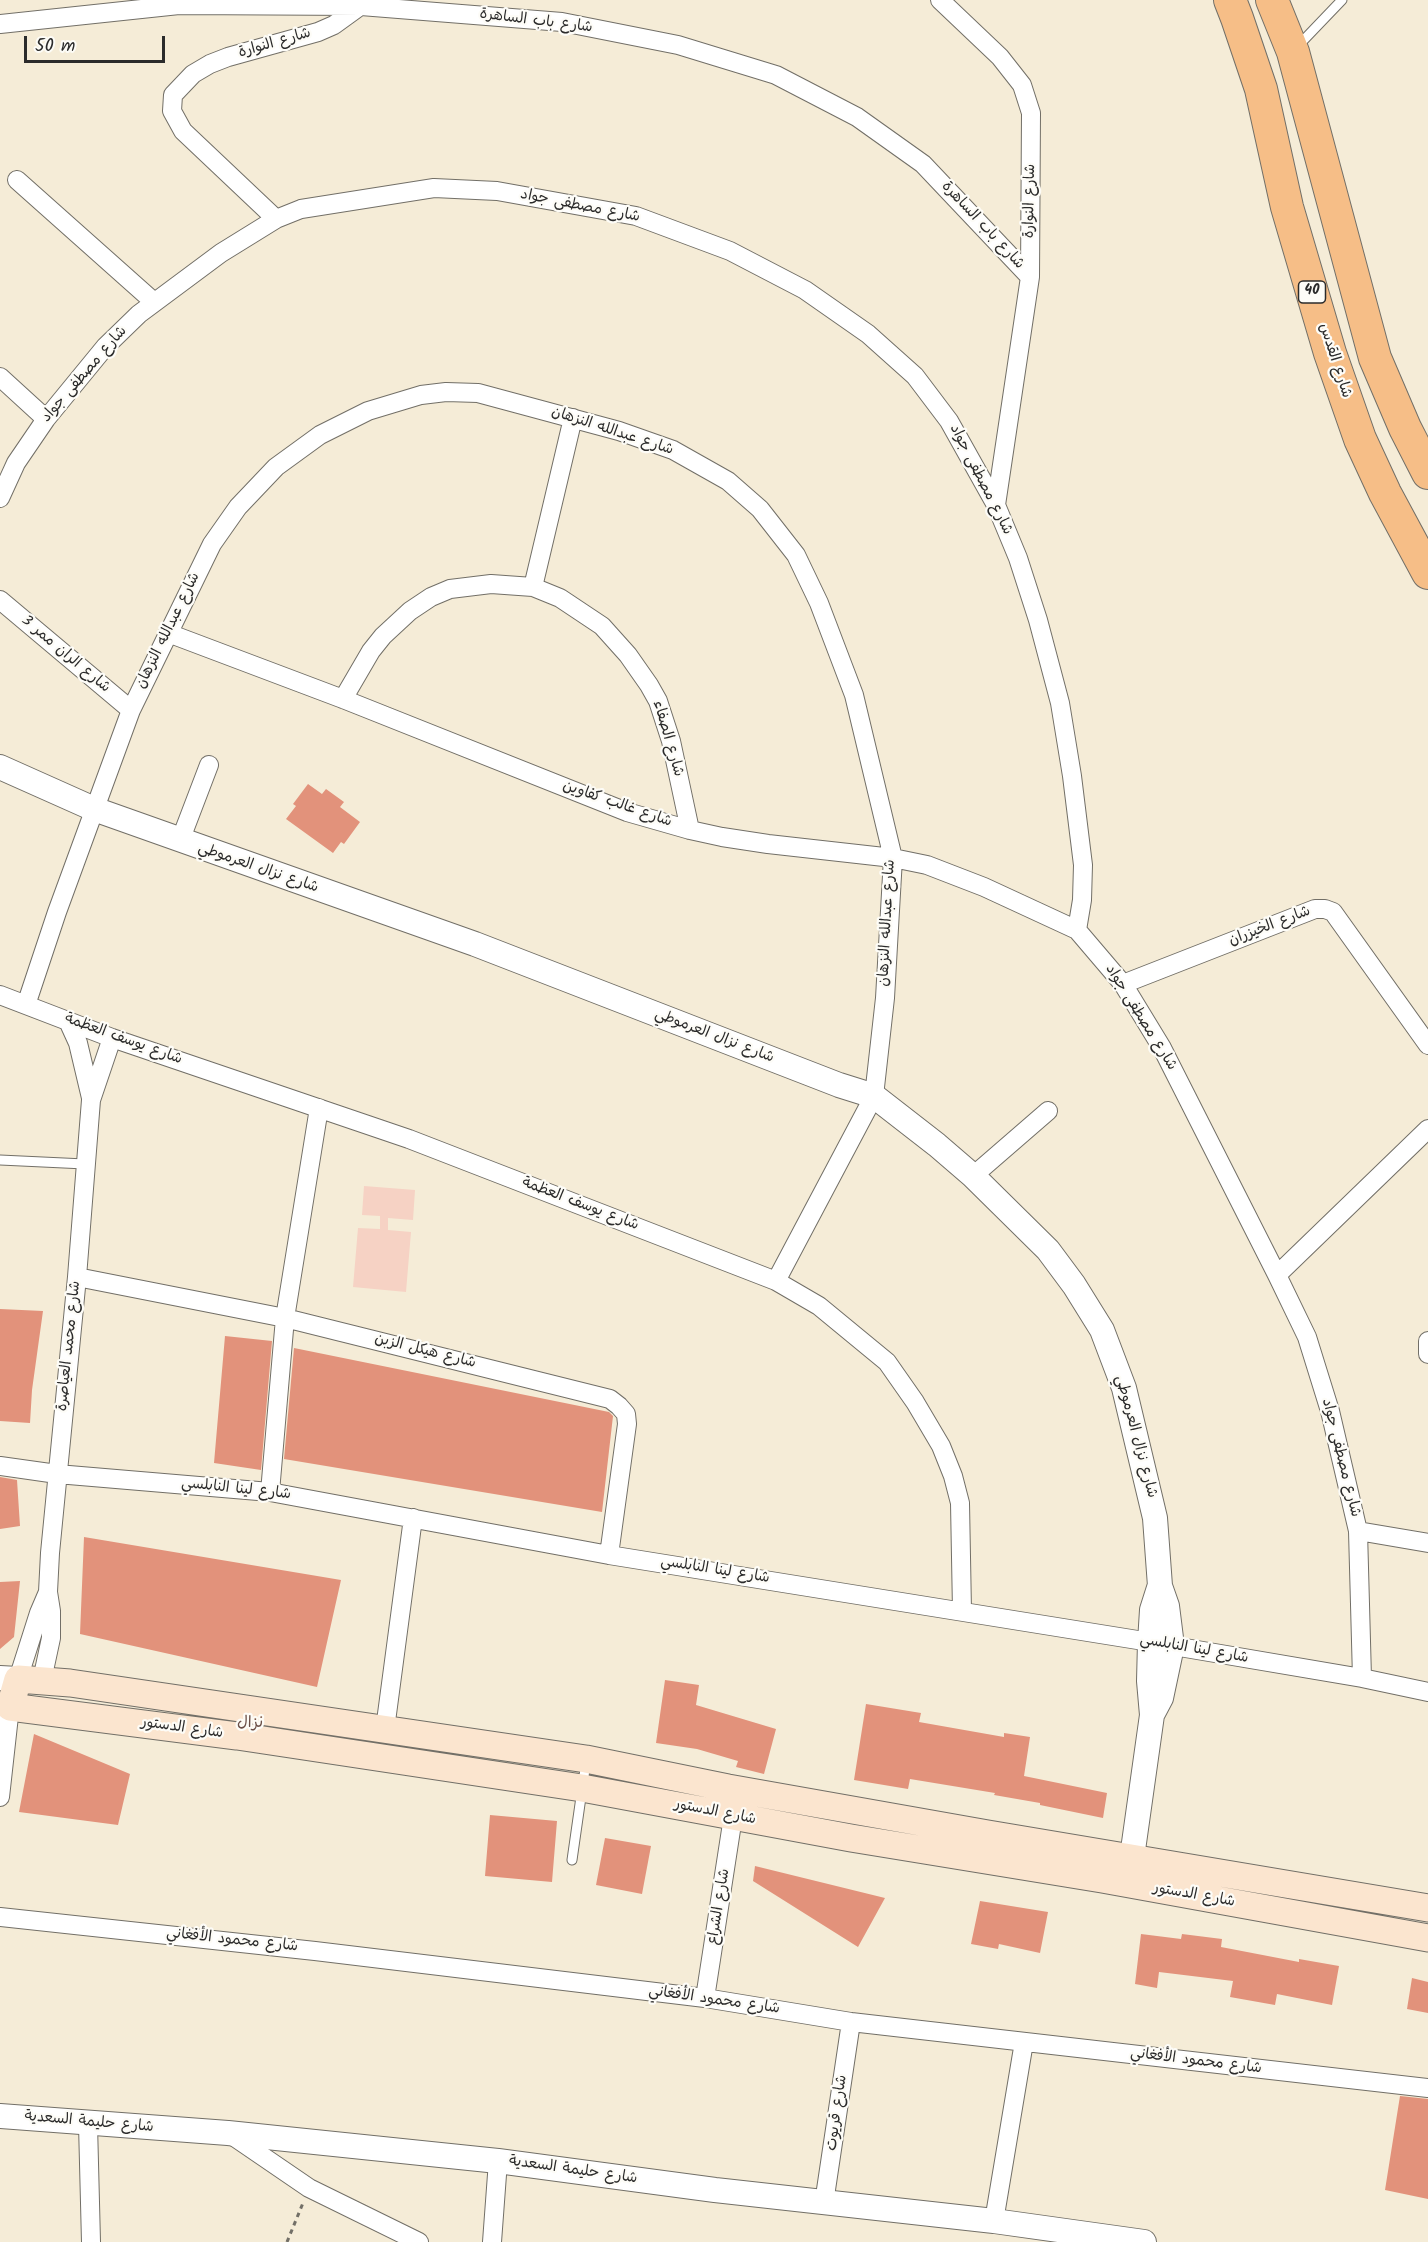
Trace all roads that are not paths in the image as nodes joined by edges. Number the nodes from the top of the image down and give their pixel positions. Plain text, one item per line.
1 (940, 0) edge
2 (1230, 0) edge
3 (1272, 0) edge
4 (1342, 0) edge
5 (365, 3) edge
6 (0, 24) edge
7 (1293, 52) junction
8 (17, 180) dead end
9 (1329, 192) junction
10 (1287, 207) junction
11 (276, 219) junction
12 (1343, 240) junction
13 (1302, 256) junction
14 (1030, 277) junction
15 (154, 302) junction
16 (0, 377) edge
17 (573, 418) junction
18 (46, 419) junction
19 (1428, 473) edge
20 (0, 498) edge
21 (996, 505) junction
22 (1428, 573) edge
23 (533, 587) junction
24 (0, 600) edge
25 (168, 633) junction
26 (343, 699) junction
27 (131, 710) junction
28 (209, 765) dead end
29 (0, 767) edge
30 (94, 809) junction
31 (690, 830) junction
32 (180, 841) junction
33 (893, 858) junction
34 (1077, 930) junction
35 (1123, 984) junction
36 (0, 995) edge
37 (26, 1005) junction
38 (68, 1021) junction
39 (112, 1038) junction
40 (1428, 1046) edge
41 (874, 1096) junction
42 (91, 1100) junction
43 (319, 1108) junction
44 (1048, 1111) dead end
45 (1424, 1141) edge
46 (0, 1160) edge
47 (85, 1164) junction
48 (973, 1176) junction
49 (1277, 1275) junction
50 (77, 1277) junction
51 (776, 1281) junction
52 (285, 1318) junction
53 (1428, 1341) edge
54 (1428, 1354) edge
55 (0, 1466) edge
56 (57, 1474) junction
57 (270, 1492) junction
58 (413, 1518) junction
59 (1358, 1531) junction
60 (1428, 1543) edge
61 (609, 1555) junction
62 (962, 1611) junction
63 (1161, 1644) junction
64 (1362, 1678) junction
65 (20, 1679) edge
66 (1428, 1692) edge
67 (14, 1707) edge
68 (385, 1729) junction
69 (586, 1759) junction
70 (582, 1788) junction
71 (0, 1797) edge
72 (733, 1817) junction
73 (1132, 1857) junction
74 (572, 1860) dead end
75 (1428, 1908) edge
76 (0, 1917) edge
77 (1428, 1938) edge
78 (705, 1998) junction
79 (851, 2022) junction
80 (1024, 2042) junction
81 (1428, 2088) edge
82 (0, 2116) edge
83 (88, 2124) junction
84 (228, 2133) junction
85 (498, 2161) junction
86 (824, 2203) junction
87 (994, 2221) junction
88 (91, 2242) edge
89 (418, 2242) edge
90 (492, 2242) edge
91 (1144, 2242) edge

1 - 14 street, شارع النوارة
2 - 10 highway, شارع القدس / 40
3 - 7 highway
4 - 7 lane
5 - 6 street, شارع باب الساهرة
5 - 11 street, شارع النوارة
5 - 14 street, شارع باب الساهرة
7 - 9 highway
8 - 15 street
9 - 10 highway
9 - 12 highway
10 - 13 highway, شارع القدس / 40
11 - 15 street, شارع مصطفى جواد
11 - 21 street, شارع مصطفى جواد
12 - 13 highway
12 - 19 highway
13 - 22 highway, شارع القدس / 40
14 - 21 street, شارع النوارة
15 - 18 street, شارع مصطفى جواد
16 - 18 street
17 - 23 street
17 - 25 street, شارع عبدالله النزهان
17 - 33 street, شارع عبدالله النزهان
18 - 20 street, شارع مصطفى جواد
21 - 34 street, شارع مصطفى جواد
23 - 26 street, شارع الصفاء
23 - 31 street, شارع الصفاء
24 - 27 street, شارع الران ممر 3
25 - 26 street, شارع غالب كفاوين
25 - 27 street, شارع عبدالله النزهان
26 - 31 street, شارع غالب كفاوين
27 - 30 street, شارع عبدالله النزهان
28 - 32 street
29 - 30 street, شارع نزال العرموطي
30 - 32 street, شارع نزال العرموطي
30 - 37 street, شارع عبدالله النزهان
31 - 33 street, شارع غالب كفاوين
32 - 41 street, شارع نزال العرموطي
33 - 34 street, شارع غالب كفاوين
33 - 41 street, شارع عبدالله النزهان
34 - 35 street, شارع مصطفى جواد
35 - 40 street, شارع الخيزران
35 - 49 street, شارع مصطفى جواد
36 - 37 street, شارع يوسف العظمة
37 - 38 street, شارع يوسف العظمة
38 - 39 street, شارع يوسف العظمة
38 - 42 street, شارع محمد العياصرة
39 - 42 street, شارع محمد العياصرة
39 - 43 street, شارع يوسف العظمة
41 - 48 street, شارع نزال العرموطي
41 - 51 street, شارع عبدالله النزهان
42 - 47 street, شارع محمد العياصرة
43 - 51 street, شارع يوسف العظمة
43 - 52 street
44 - 48 street
45 - 49 street
46 - 47 lane
47 - 50 street, شارع محمد العياصرة
48 - 63 street, شارع نزال العرموطي
49 - 59 street, شارع مصطفى جواد
50 - 52 street, شارع هيكل الزبن
50 - 56 street, شارع محمد العياصرة
51 - 62 street, شارع يوسف العظمة
52 - 57 street
52 - 61 street, شارع هيكل الزبن
53 - 54 street
55 - 56 street, شارع لينا النابلسي
56 - 57 street, شارع لينا النابلسي
56 - 65 street, شارع محمد العياصرة
57 - 58 street, شارع لينا النابلسي
58 - 61 street, شارع لينا النابلسي
58 - 68 street
59 - 60 street
59 - 64 street, شارع مصطفى جواد
61 - 62 street, شارع لينا النابلسي
62 - 63 street, شارع لينا النابلسي
63 - 64 street, شارع لينا النابلسي
63 - 73 street, شارع نزال العرموطي
64 - 66 street, شارع لينا النابلسي
65 - 67 main road, شارع محمد العياصرة
65 - 68 main road, شارع الدستور
67 - 70 main road, شارع الدستور
67 - 71 street
68 - 69 main road, شارع الدستور
69 - 70 lane
69 - 73 main road, شارع الدستور
70 - 72 main road, شارع الدستور
70 - 74 lane
72 - 77 main road, شارع الدستور
72 - 78 street, شارع الشراع
73 - 75 main road, شارع الدستور
76 - 78 street, شارع محمود الأفغاني
78 - 79 street, شارع محمود الأفغاني
79 - 80 street, شارع محمود الأفغاني
79 - 86 street, شارع قريوت
80 - 81 street, شارع محمود الأفغاني
80 - 87 street
82 - 83 street, شارع حليمة السعدية
83 - 84 street, شارع حليمة السعدية
83 - 88 street
84 - 85 street, شارع حليمة السعدية
84 - 89 street
85 - 86 street, شارع حليمة السعدية
85 - 90 street
86 - 87 street, شارع حليمة السعدية
87 - 91 street, شارع حليمة السعدية

